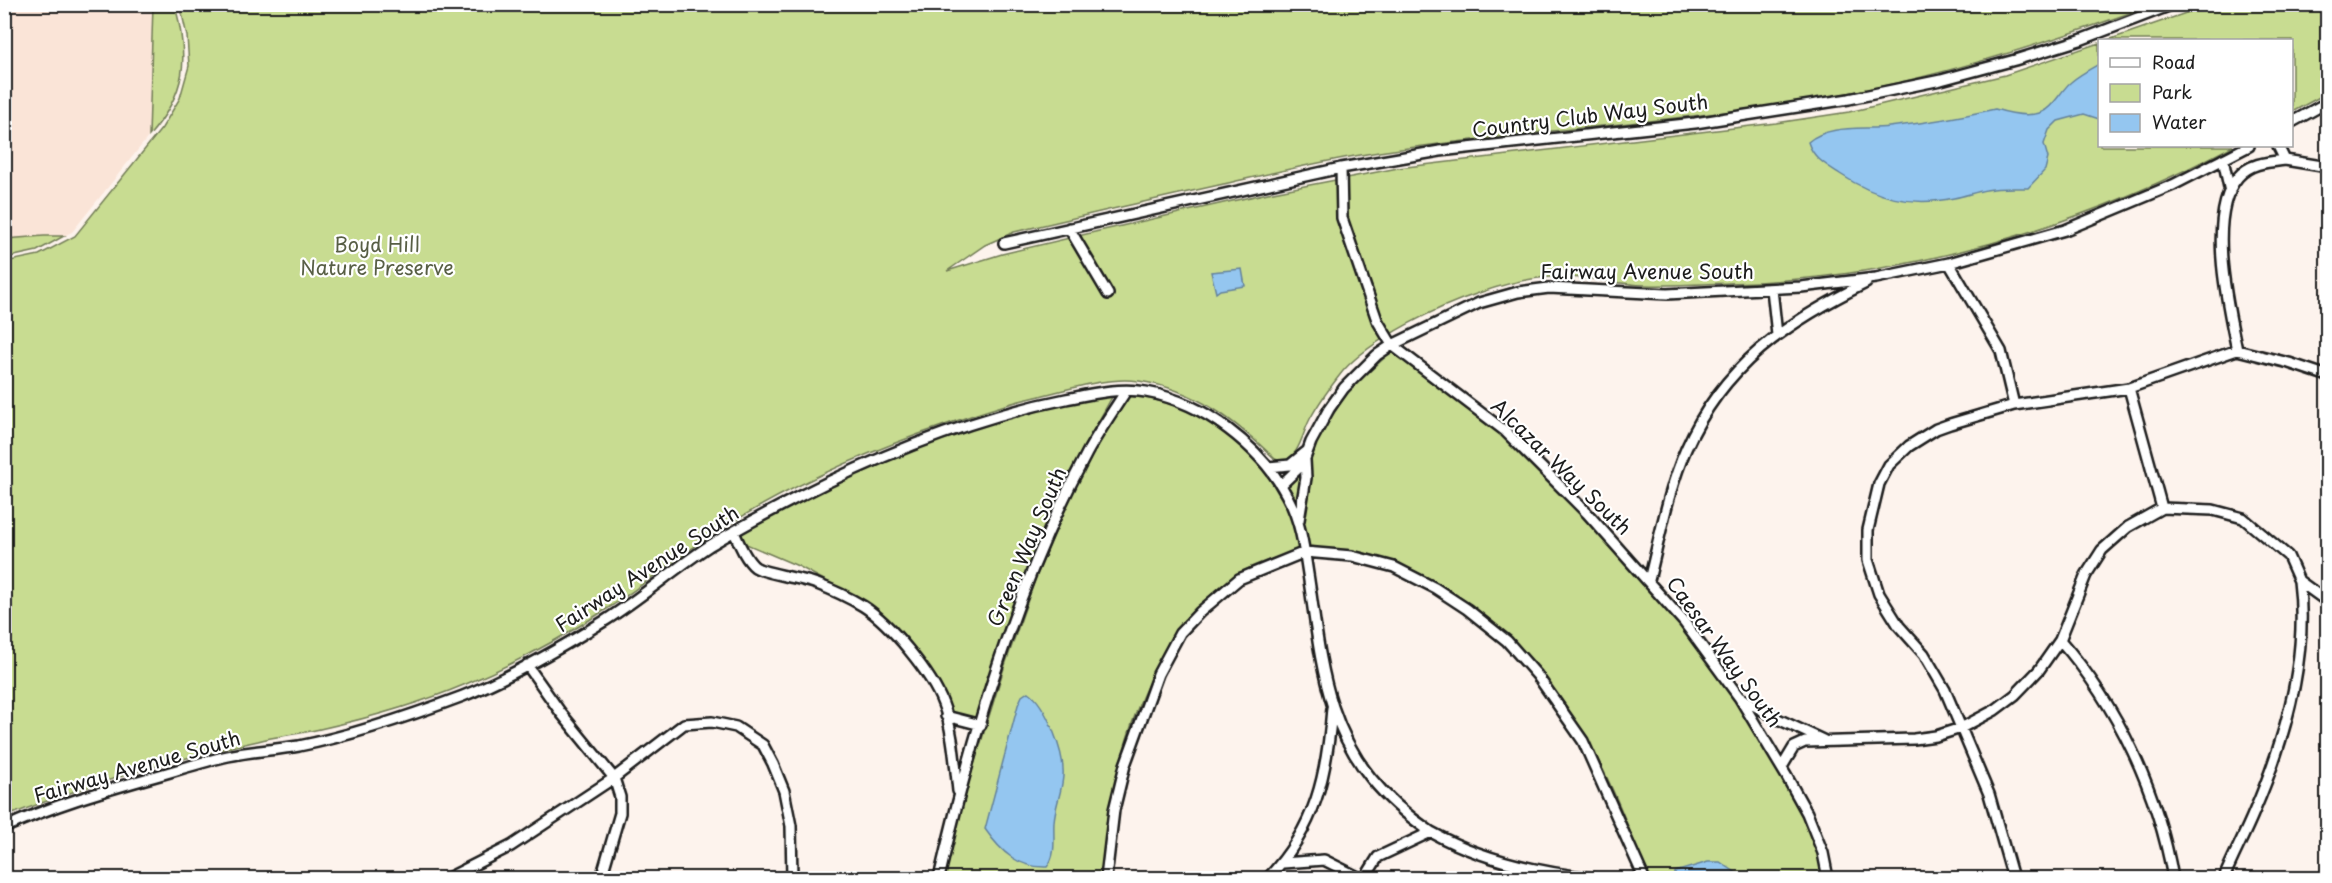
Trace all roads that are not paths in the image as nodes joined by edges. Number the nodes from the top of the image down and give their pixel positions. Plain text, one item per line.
1 (2174, 4) edge
2 (2328, 102) edge
3 (2293, 121) edge
4 (2247, 147) edge
5 (2279, 147) edge
6 (2223, 159) junction
7 (2285, 159) junction
8 (2328, 167) edge
9 (1341, 168) junction
10 (2230, 192) junction
11 (1069, 228) junction
12 (1004, 243) dead end
13 (1949, 263) junction
14 (1876, 278) junction
15 (1772, 289) junction
16 (1108, 294) dead end
17 (1777, 335) junction
18 (1392, 345) junction
19 (2237, 350) junction
20 (2328, 376) edge
21 (2129, 388) junction
22 (1126, 391) junction
23 (2014, 405) junction
24 (1306, 455) junction
25 (1268, 467) junction
26 (1281, 485) junction
27 (2162, 508) junction
28 (1298, 525) junction
29 (734, 532) junction
30 (1305, 552) junction
31 (1649, 580) junction
32 (2299, 581) junction
33 (2328, 602) edge
34 (2060, 640) junction
35 (527, 665) junction
36 (1739, 697) junction
37 (1332, 705) junction
38 (946, 716) junction
39 (981, 725) junction
40 (1961, 729) junction
41 (1825, 741) junction
42 (1782, 767) junction
43 (614, 778) junction
44 (958, 796) junction
45 (4, 828) edge
46 (1431, 832) junction
47 (1283, 863) junction
48 (1519, 866) junction
49 (2173, 877) edge
50 (2224, 877) edge
51 (1644, 878) edge
52 (448, 879) edge
53 (601, 879) edge
54 (792, 879) edge
55 (939, 879) edge
56 (1106, 879) edge
57 (1269, 879) edge
58 (1360, 879) edge
59 (1365, 879) edge
60 (1518, 879) edge
61 (1592, 879) edge
62 (1639, 879) edge
63 (1828, 879) edge
64 (2013, 879) edge

1 - 9 street, Country Club Way South
2 - 3 street
4 - 6 street, Fairway Avenue South
5 - 7 street
6 - 10 street
6 - 13 street, Fairway Avenue South
7 - 8 street
7 - 10 street
9 - 11 street, Country Club Way South
9 - 18 street, Alcazar Way South
10 - 19 street
11 - 12 street, Country Club Way South
11 - 16 street
13 - 14 street, Fairway Avenue South
13 - 23 street
14 - 15 street, Fairway Avenue South
14 - 17 street, Caesar Way South
15 - 17 street
15 - 18 street, Fairway Avenue South
17 - 31 street, Caesar Way South
18 - 24 street, Fairway Avenue South
18 - 31 street, Alcazar Way South
19 - 20 street
19 - 21 street
21 - 23 street
21 - 27 street
22 - 25 street, Fairway Avenue South
22 - 29 street, Fairway Avenue South
22 - 39 street, Green Way South
23 - 40 street
24 - 25 street
24 - 26 street, Fairway Avenue South
24 - 28 street
25 - 26 street, Fairway Avenue South
26 - 28 street, Fairway Avenue South
27 - 32 street
27 - 34 street
28 - 30 street, Fairway Avenue South
29 - 35 street, Fairway Avenue South
29 - 38 street, Green Way South
30 - 37 street, Fairway Avenue South
30 - 51 street
30 - 56 street
31 - 36 street, Caesar Way South
32 - 33 street
32 - 50 street
34 - 40 street
34 - 49 street
35 - 43 street
35 - 45 street, Fairway Avenue South
36 - 41 street
36 - 42 street, Caesar Way South
37 - 46 street
37 - 47 street
38 - 39 street
38 - 44 street, Green Way South
39 - 44 street, Green Way South
40 - 41 street
40 - 64 street
41 - 42 street
42 - 63 street, Caesar Way South
43 - 52 street
43 - 53 street
43 - 54 street
44 - 55 street, Green Way South
46 - 48 street
46 - 59 street
47 - 57 street
47 - 58 street
48 - 60 street
48 - 61 street
51 - 62 street

